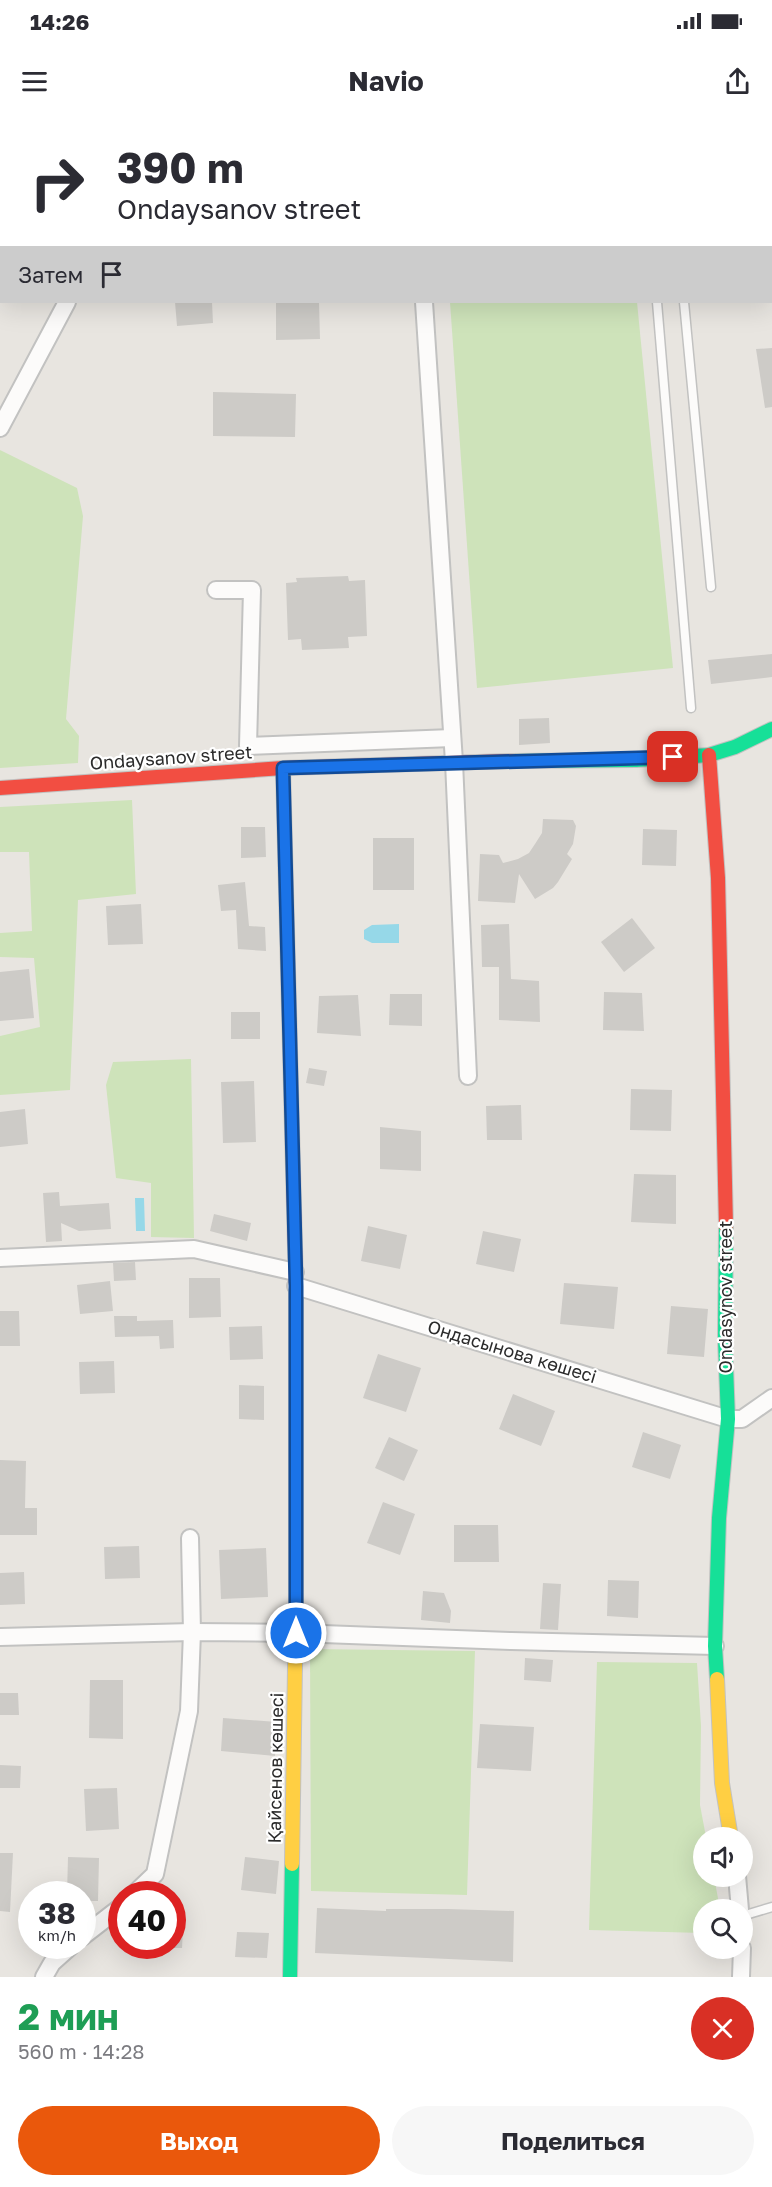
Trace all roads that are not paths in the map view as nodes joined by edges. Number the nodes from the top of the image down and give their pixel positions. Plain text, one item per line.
1 (67, 303) edge
2 (424, 303) edge
3 (657, 303) edge
4 (684, 303) edge
5 (0, 428) edge
6 (711, 587) dead end
7 (216, 590) dead end
8 (691, 708) dead end
9 (772, 729) edge
10 (452, 738) junction
11 (709, 755) junction
12 (454, 762) junction
13 (283, 768) junction
14 (0, 788) edge
15 (468, 1076) dead end
16 (0, 1258) edge
17 (295, 1279) junction
18 (772, 1398) edge
19 (728, 1419) junction
20 (190, 1538) dead end
21 (192, 1632) junction
22 (296, 1633) junction
23 (0, 1637) edge
24 (715, 1646) junction
25 (729, 1827) edge
26 (147, 1881) edge
27 (772, 1907) edge
28 (753, 1913) edge
29 (108, 1917) edge
30 (96, 1926) edge
31 (57, 1959) edge
32 (742, 1959) edge
33 (44, 1977) edge
34 (290, 1977) edge
35 (741, 1977) edge

1 - 5 street
2 - 10 street
3 - 8 lane
4 - 6 lane
7 - 10 street
9 - 11 street, Ondaysanov street
10 - 12 street
11 - 12 street, Ondaysanov street
11 - 19 street, Ondasynov street
12 - 13 street, Ondaysanov street
12 - 15 street
13 - 14 street, Ondaysanov street
13 - 17 street, Қайсенов көшесі
16 - 17 street, Ондасынова көшесі
17 - 19 street, Ондасынова көшесі
17 - 22 street, Қайсенов көшесі
18 - 19 street
19 - 24 street, Ondasynov street
20 - 21 street
21 - 22 street
21 - 23 street
21 - 26 street
22 - 24 street
22 - 34 street, Қайсенов көшесі
24 - 25 street, Ondasynov street
27 - 28 lane
29 - 30 street
31 - 33 street
32 - 35 street

